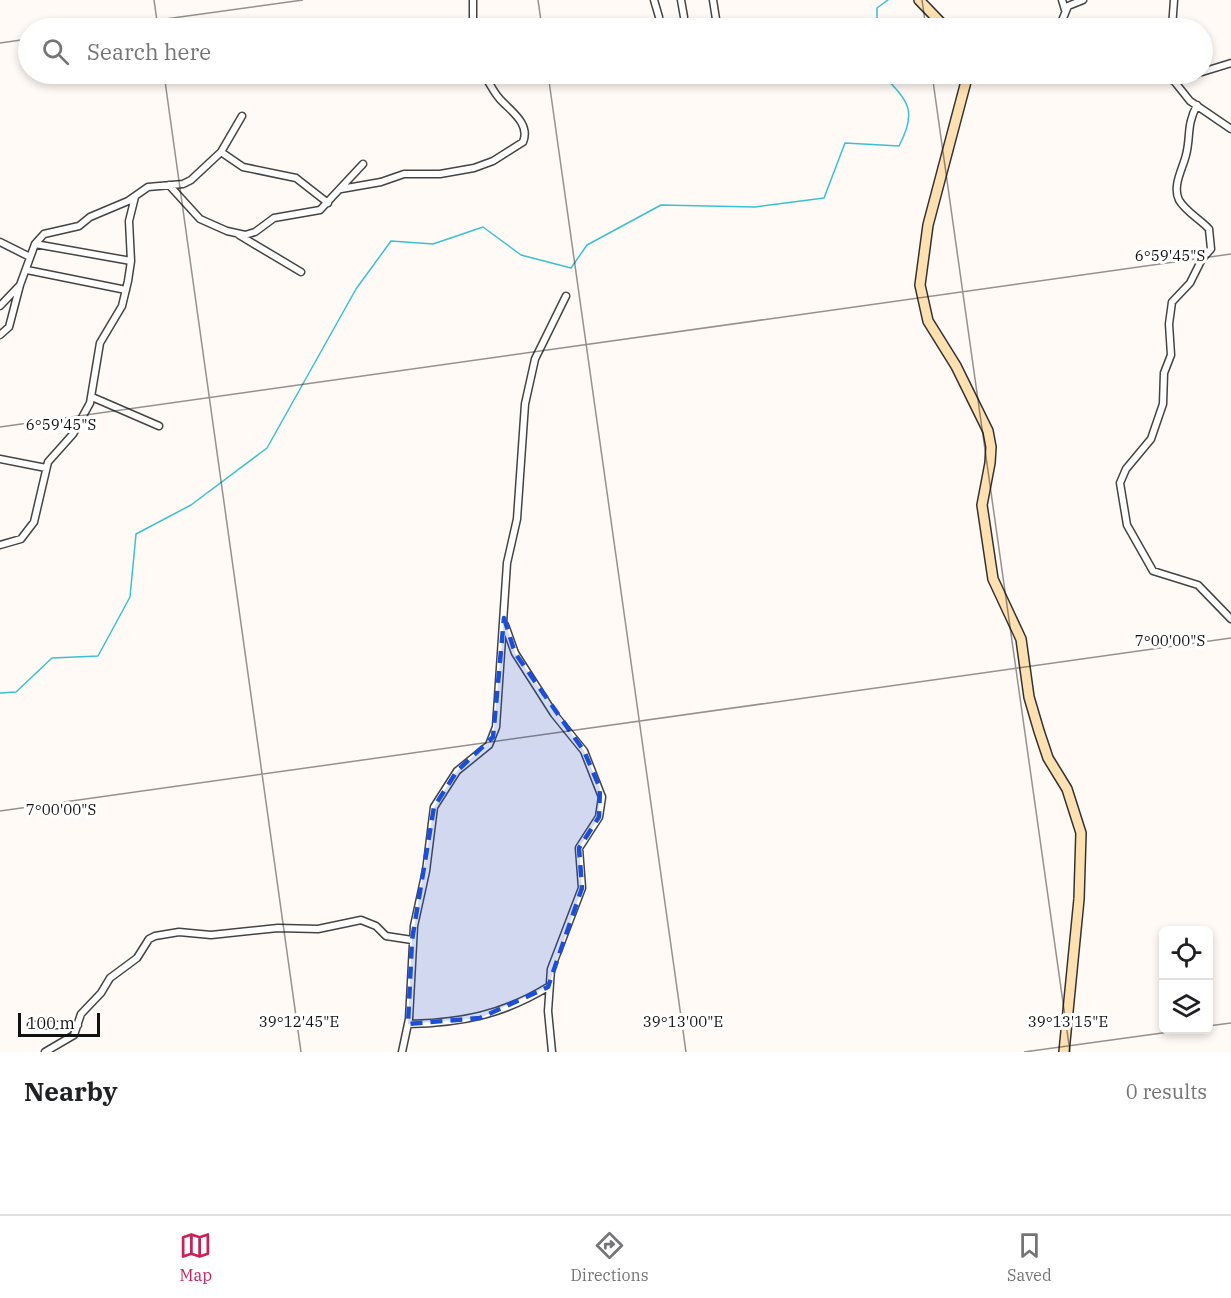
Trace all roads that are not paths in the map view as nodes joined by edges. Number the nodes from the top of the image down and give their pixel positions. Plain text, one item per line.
1 (473, 0) edge
2 (654, 0) edge
3 (681, 0) edge
4 (713, 0) edge
5 (919, 0) edge
6 (1062, 0) edge
7 (1083, 0) edge
8 (1174, 0) edge
9 (1065, 10) junction
10 (659, 17) dead end
11 (684, 17) dead end
12 (473, 18) edge
13 (716, 18) edge
14 (936, 18) edge
15 (1062, 18) edge
16 (1173, 18) edge
17 (1231, 63) edge
18 (1213, 69) edge
19 (489, 84) edge
20 (965, 84) edge
21 (1177, 84) edge
22 (1197, 105) junction
23 (242, 116) dead end
24 (1231, 129) edge
25 (221, 152) junction
26 (363, 164) dead end
27 (169, 185) junction
28 (341, 189) junction
29 (135, 197) junction
30 (128, 201) junction
31 (328, 203) junction
32 (132, 210) junction
33 (239, 235) junction
34 (0, 242) edge
35 (35, 244) junction
36 (30, 257) junction
37 (131, 261) junction
38 (27, 270) junction
39 (301, 272) dead end
40 (21, 285) junction
41 (126, 290) junction
42 (566, 296) dead end
43 (0, 306) edge
44 (0, 335) edge
45 (92, 397) junction
46 (159, 426) dead end
47 (0, 459) edge
48 (46, 468) junction
49 (0, 545) edge
50 (504, 618) junction
51 (1231, 619) edge
52 (412, 940) junction
53 (548, 987) junction
54 (408, 1024) junction
55 (31, 1025) dead end
56 (78, 1025) junction
57 (45, 1052) edge
58 (402, 1052) edge
59 (552, 1052) edge
60 (1064, 1052) edge

1 - 12 street
2 - 10 street
3 - 11 street
4 - 13 street
5 - 14 street
6 - 9 street
7 - 9 street
8 - 16 street
9 - 15 street
17 - 18 street
19 - 28 street
20 - 60 street
21 - 22 street
22 - 24 street
22 - 51 street
23 - 25 street
25 - 27 street
25 - 31 street
26 - 28 street
27 - 29 street
27 - 33 street
28 - 31 street
29 - 30 street
29 - 32 street
30 - 32 street
30 - 35 street
31 - 33 street
32 - 37 street
33 - 39 street
34 - 36 street
35 - 36 street
35 - 37 street
36 - 38 street
37 - 41 street
38 - 40 street
38 - 41 street
40 - 43 street
40 - 44 street
41 - 45 street
42 - 50 street
45 - 46 street
45 - 48 street
47 - 48 street
48 - 49 street
50 - 52 street
50 - 53 street
52 - 54 street
52 - 56 street
53 - 54 street
53 - 59 street
54 - 58 street
55 - 56 street
56 - 57 street

